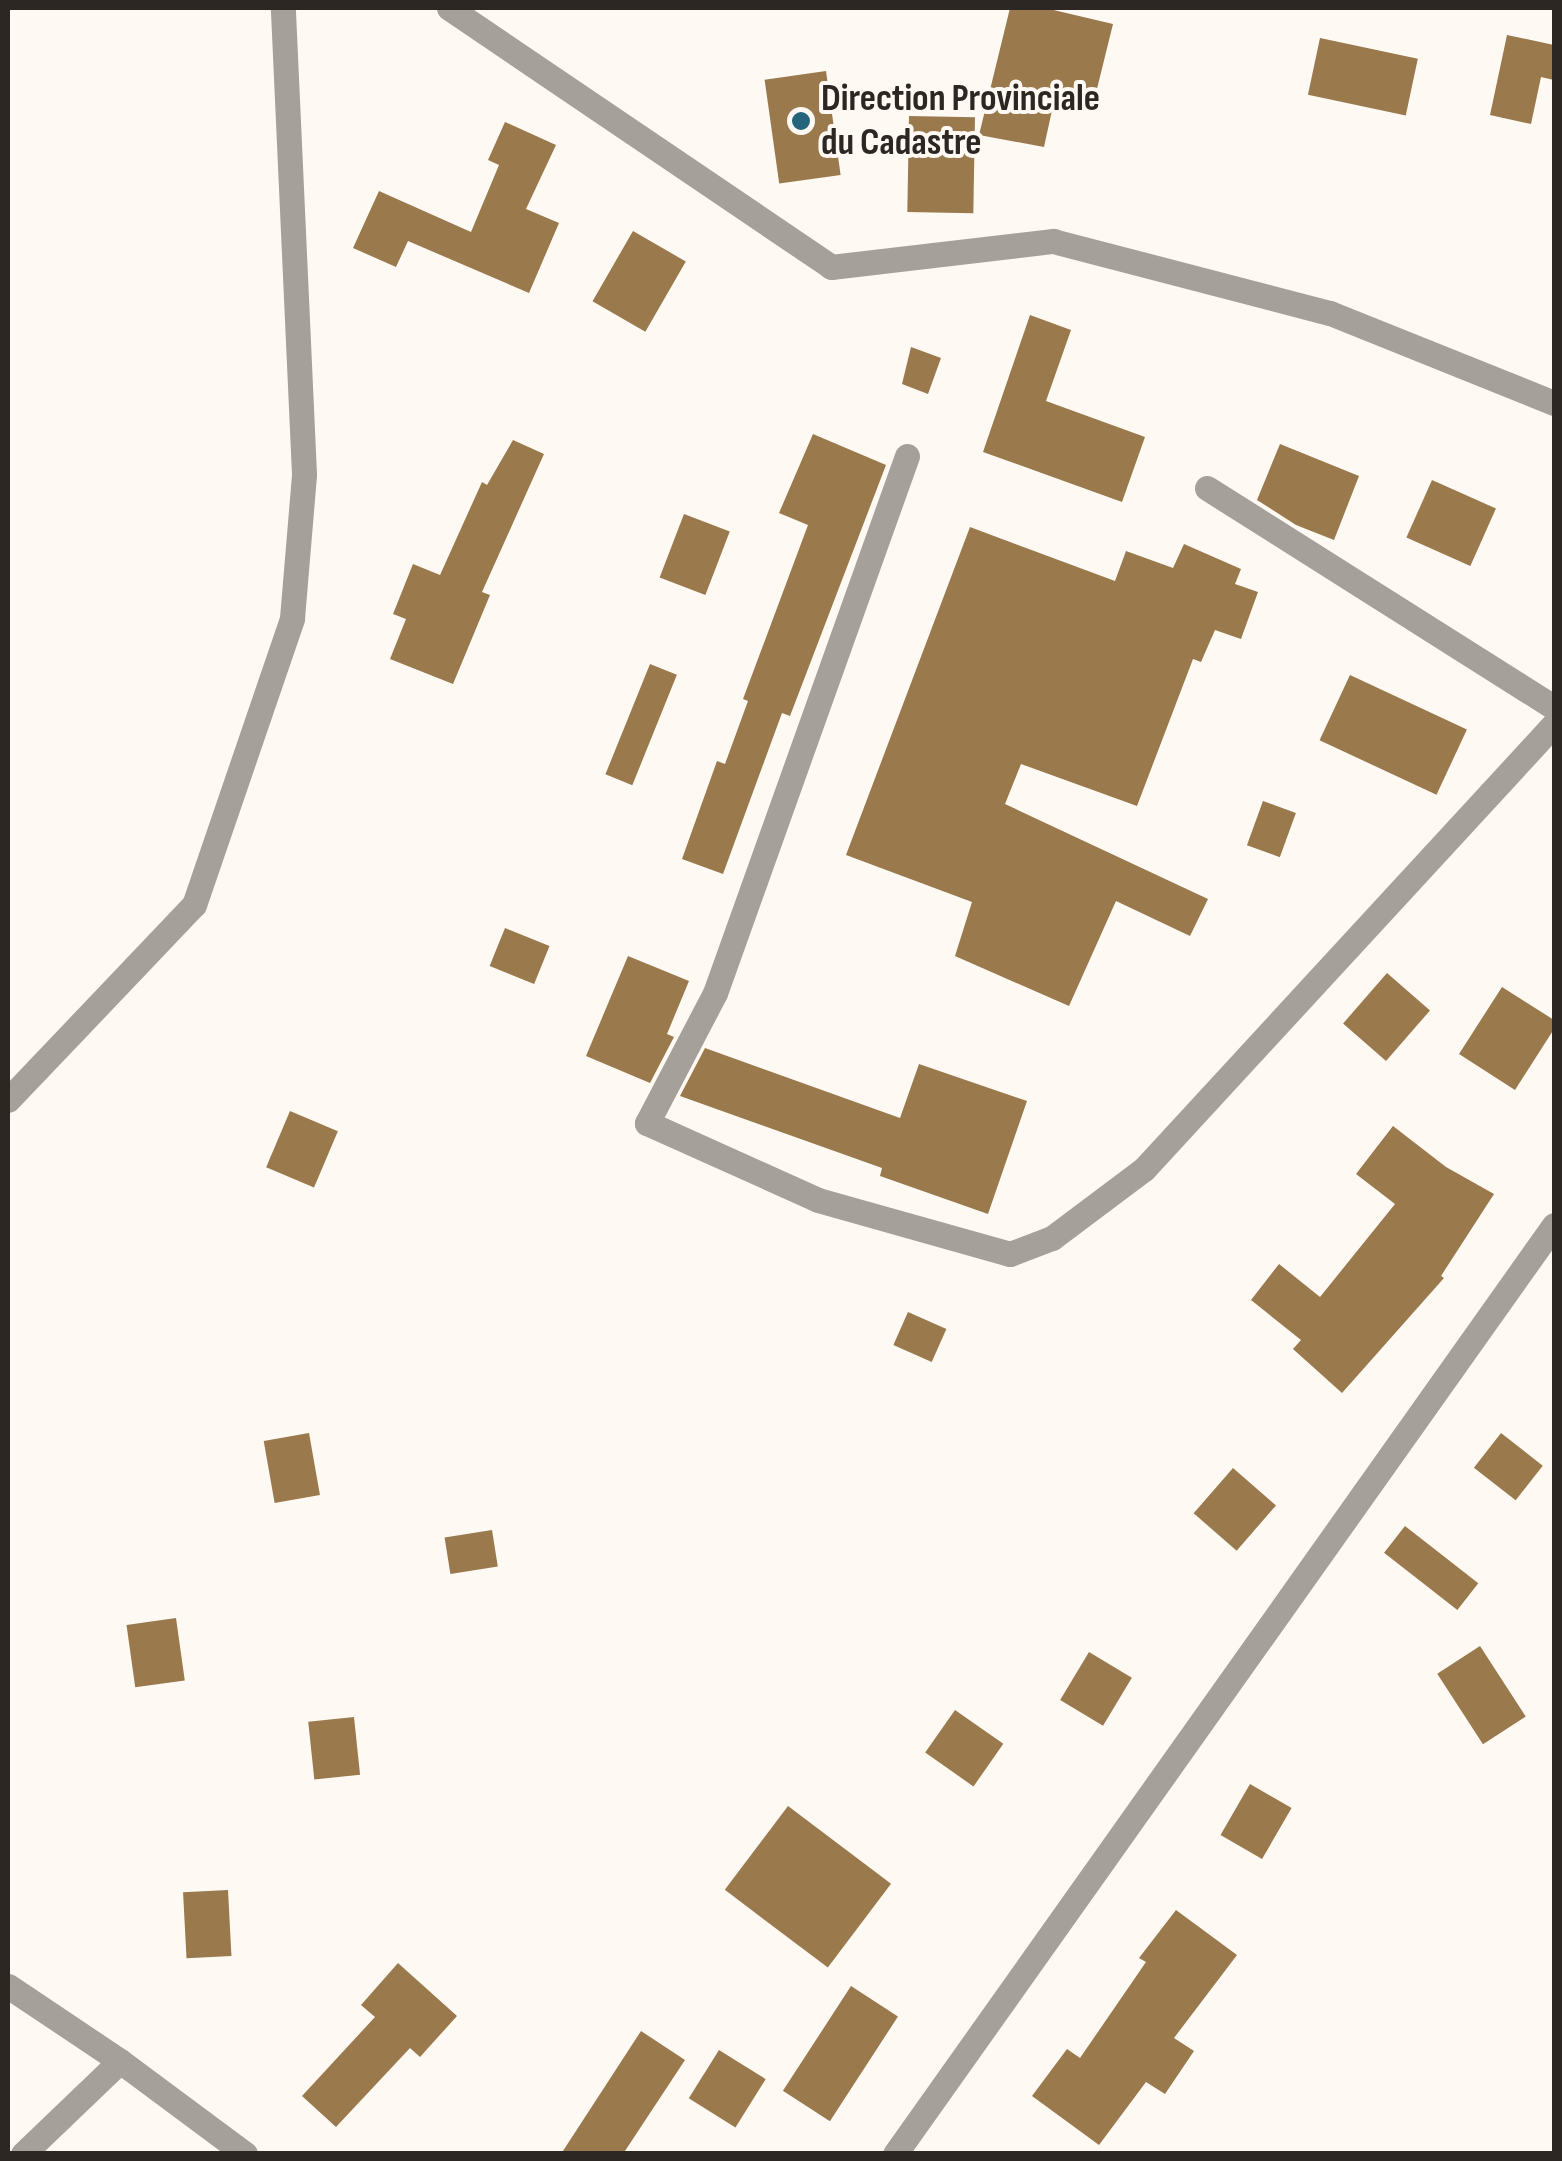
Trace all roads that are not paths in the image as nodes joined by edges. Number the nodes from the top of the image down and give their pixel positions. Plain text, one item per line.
1 (283, 8) edge
2 (450, 8) edge
3 (1554, 403) edge
4 (907, 456) dead end
5 (1208, 488) dead end
6 (1554, 707) edge
7 (1554, 724) edge
8 (8, 1100) edge
9 (1554, 1225) edge
10 (8, 1986) edge
11 (120, 2061) junction
12 (24, 2154) edge
13 (245, 2154) edge
14 (895, 2154) edge

1 - 8 street
2 - 3 street
4 - 7 street
5 - 6 street
9 - 14 street
10 - 11 street
11 - 12 street
11 - 13 street

